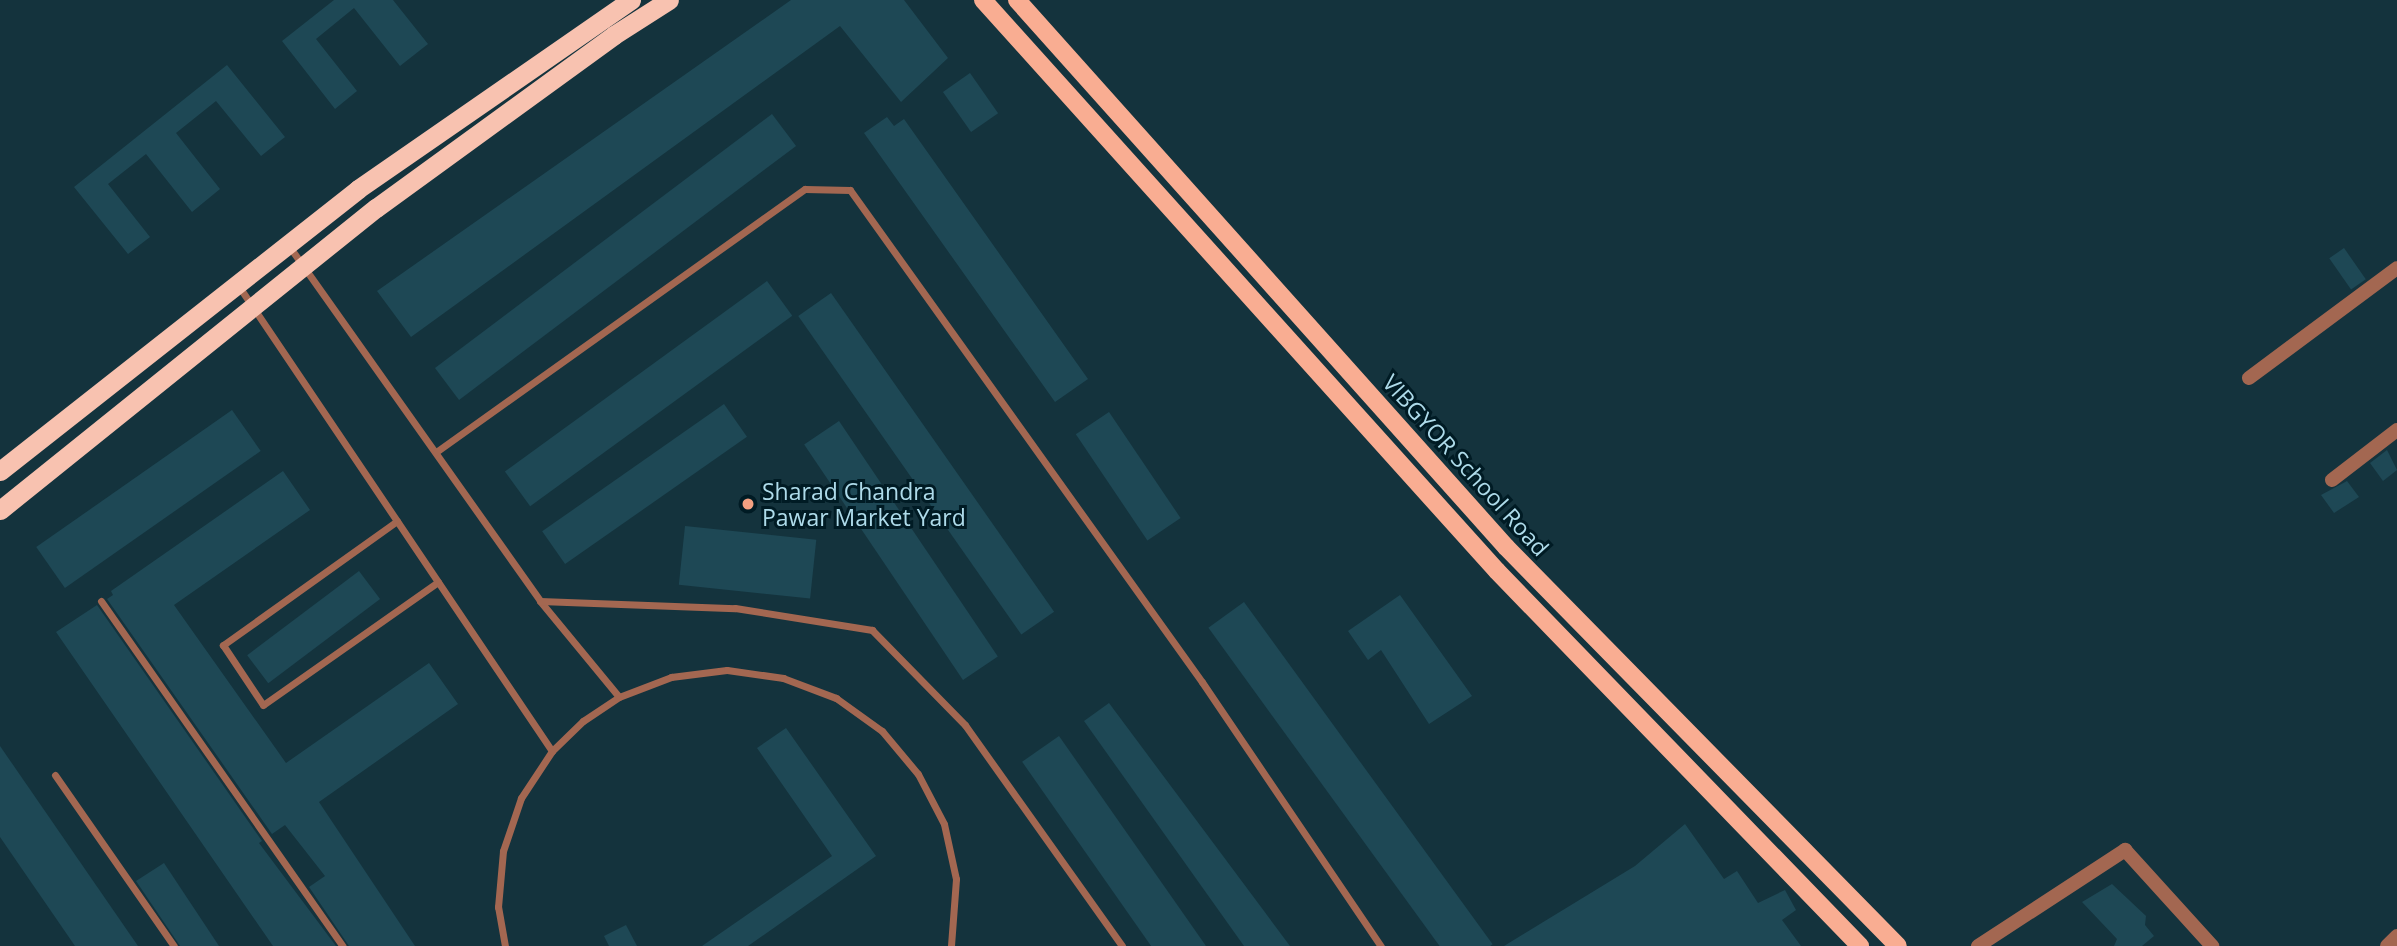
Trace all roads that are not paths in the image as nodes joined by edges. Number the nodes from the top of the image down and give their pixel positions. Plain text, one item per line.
1 (631, 0) edge
2 (669, 0) edge
3 (984, 0) edge
4 (1017, 0) edge
5 (288, 244) junction
6 (305, 266) junction
7 (2397, 268) edge
8 (238, 285) junction
9 (253, 306) junction
10 (2249, 378) dead end
11 (2397, 430) edge
12 (436, 452) junction
13 (0, 471) edge
14 (2332, 480) dead end
15 (0, 510) edge
16 (397, 522) junction
17 (438, 582) junction
18 (101, 601) dead end
19 (540, 601) junction
20 (619, 697) junction
21 (552, 751) junction
22 (55, 775) dead end
23 (2397, 936) edge
24 (174, 946) edge
25 (343, 946) edge
26 (505, 946) edge
27 (951, 946) edge
28 (1122, 946) edge
29 (1381, 946) edge
30 (1860, 946) edge
31 (1898, 946) edge
32 (1978, 946) edge
33 (2212, 946) edge
34 (2387, 946) edge

1 - 5 highway
2 - 6 highway
3 - 30 main road, VIBGYOR School Road
4 - 31 main road, VIBGYOR School Road
5 - 6 lane
5 - 8 highway
6 - 9 highway
6 - 12 lane
7 - 10 street
8 - 9 lane
8 - 13 highway
9 - 15 highway
9 - 16 lane
11 - 14 street
12 - 19 lane
12 - 29 lane
16 - 17 lane
16 - 17 lane
17 - 21 lane
18 - 25 lane
19 - 20 lane
19 - 28 lane
20 - 21 lane
20 - 27 lane
21 - 26 lane
22 - 24 lane
23 - 34 street
32 - 33 street

